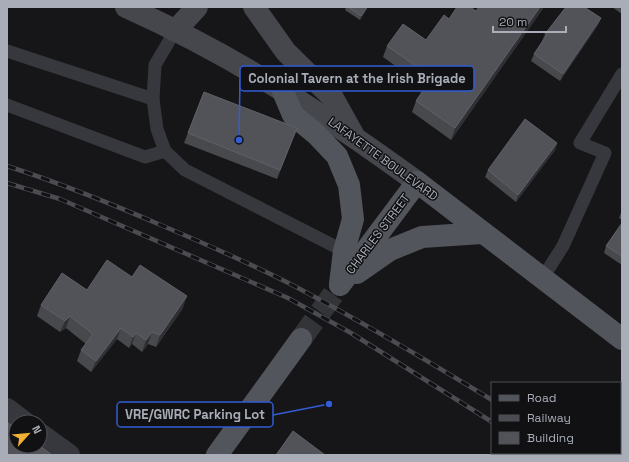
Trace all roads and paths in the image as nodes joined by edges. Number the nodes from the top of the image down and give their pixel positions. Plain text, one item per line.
1 (126, 7) edge
2 (173, 7) edge
3 (197, 7) edge
4 (254, 7) edge
5 (175, 31) junction
6 (7, 51) edge
7 (622, 74) edge
8 (282, 89) junction
9 (153, 100) junction
10 (7, 105) edge
11 (353, 135) junction
12 (165, 151) junction
13 (417, 182) junction
14 (482, 233) junction
15 (344, 251) junction
16 (542, 279) junction
17 (340, 285) junction
18 (301, 339) tunnel mouth
19 (622, 339) edge
20 (48, 440) edge
21 (69, 455) edge
22 (217, 455) edge

1 - 5 main road, LAFAYETTE BOULEVARD
2 - 5 main road
3 - 5 main road
4 - 11 main road
5 - 8 main road, LAFAYETTE BOULEVARD
5 - 9 lane
6 - 9 lane
7 - 16 lane
8 - 11 main road, LAFAYETTE BOULEVARD
8 - 15 main road
9 - 12 lane
10 - 12 lane
11 - 13 main road, LAFAYETTE BOULEVARD
12 - 15 lane
13 - 14 main road, LAFAYETTE BOULEVARD
13 - 17 main road, CHARLES STREET
14 - 16 main road, LAFAYETTE BOULEVARD
14 - 17 main road
15 - 17 main road
16 - 19 main road, LAFAYETTE BOULEVARD
18 - 22 main road
20 - 21 street

